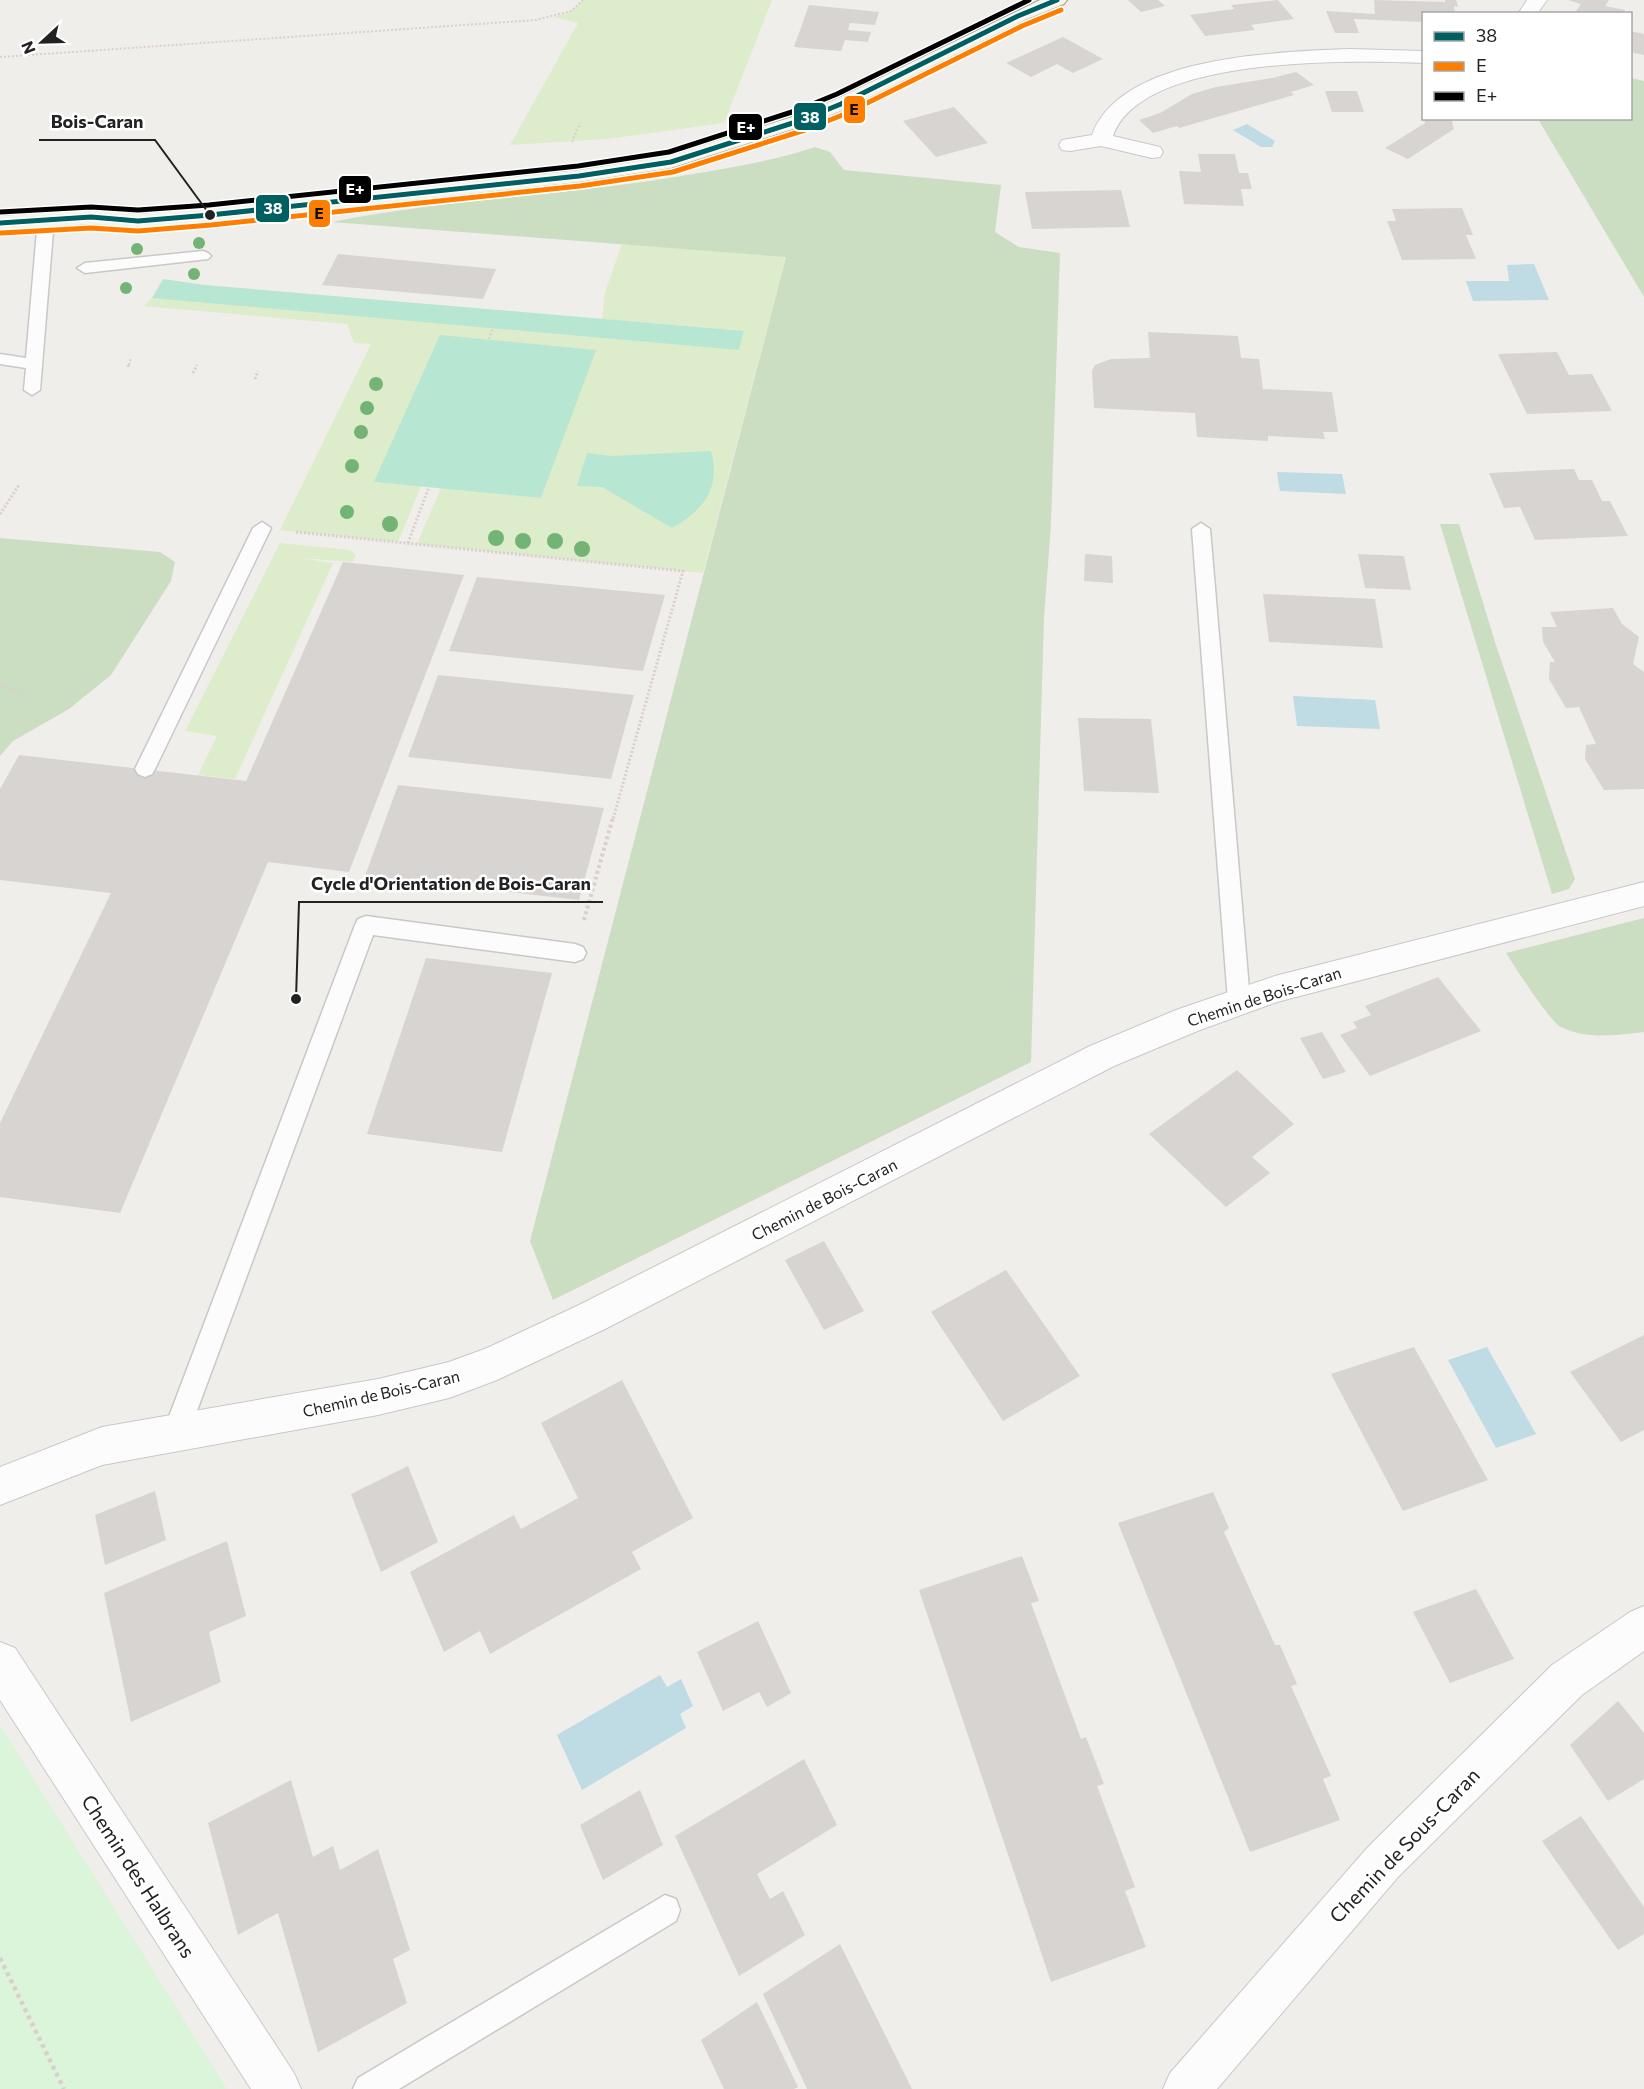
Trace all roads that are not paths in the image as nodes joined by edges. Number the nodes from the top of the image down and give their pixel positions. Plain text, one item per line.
1 (1057, 0) edge
2 (1422, 57) edge
3 (1101, 140) junction
4 (1070, 145) dead end
5 (1152, 152) dead end
6 (46, 219) junction
7 (0, 223) edge
8 (203, 256) dead end
9 (85, 268) dead end
10 (0, 359) edge
11 (35, 365) junction
12 (33, 390) dead end
13 (262, 528) road end
14 (1201, 529) dead end
15 (145, 769) dead end
16 (1644, 894) edge
17 (575, 953) road end
18 (1239, 1001) junction
19 (175, 1435) junction
20 (0, 1486) edge
21 (1644, 1626) edge
22 (0, 1663) edge
23 (665, 1910) dead end
24 (278, 2089) edge
25 (369, 2089) edge
26 (1186, 2089) edge

1 - 6 main road
2 - 3 street
3 - 4 street
3 - 5 street
6 - 7 main road
6 - 11 lane
8 - 9 lane
10 - 11 lane
11 - 12 lane
13 - 15 lane
14 - 18 lane
16 - 18 street, Chemin de Bois-Caran
17 - 19 lane
18 - 19 street, Chemin de Bois-Caran
19 - 20 street, Chemin de Bois-Caran
21 - 26 street, Chemin de Sous-Caran
22 - 24 street, Chemin des Halbrans
23 - 25 lane

